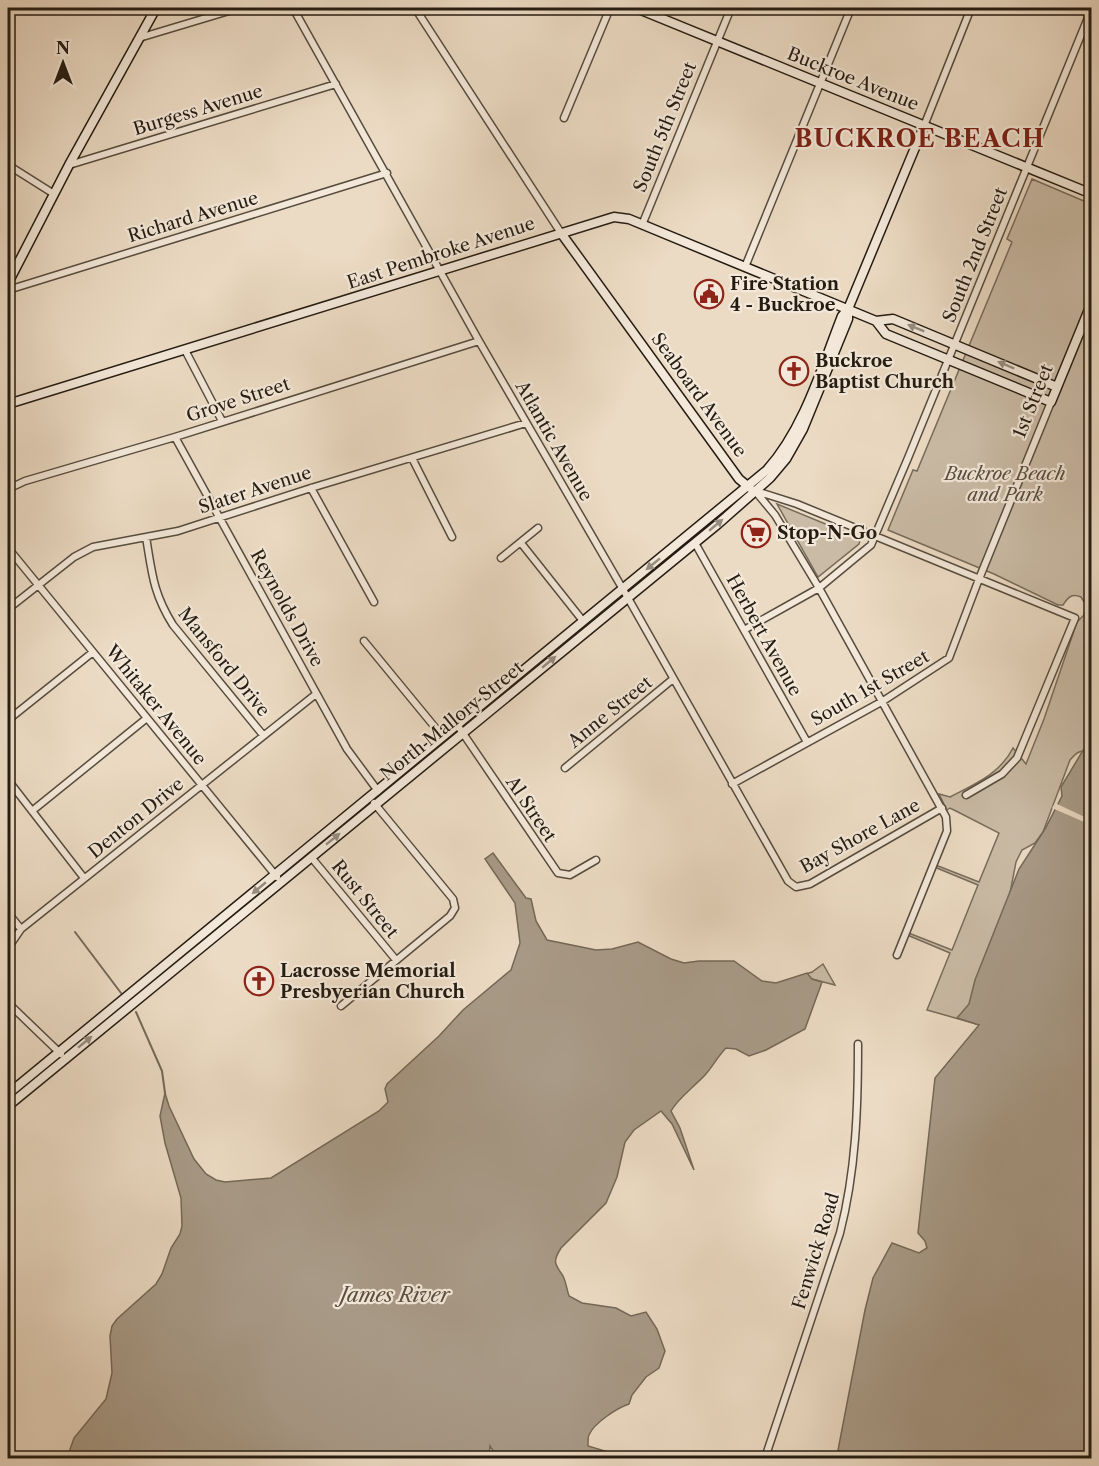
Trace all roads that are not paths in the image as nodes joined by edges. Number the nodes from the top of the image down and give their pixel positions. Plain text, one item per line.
1 (156, 8) edge
2 (239, 8) edge
3 (293, 8) edge
4 (415, 8) edge
5 (610, 8) edge
6 (636, 8) edge
7 (730, 8) edge
8 (850, 8) edge
9 (971, 8) edge
10 (1092, 8) edge
11 (139, 38) junction
12 (717, 41) junction
13 (820, 82) junction
14 (336, 84) junction
15 (564, 118) dead end
16 (924, 126) junction
17 (8, 165) edge
18 (69, 165) junction
19 (1027, 168) junction
20 (387, 173) junction
21 (54, 194) junction
22 (1092, 194) edge
23 (642, 225) junction
24 (561, 233) junction
25 (745, 267) junction
26 (441, 270) junction
27 (8, 283) edge
28 (8, 290) edge
29 (1092, 302) edge
30 (848, 309) junction
31 (876, 321) junction
32 (479, 341) junction
33 (955, 344) junction
34 (185, 350) junction
35 (948, 360) junction
36 (1057, 387) junction
37 (9, 402) edge
38 (1051, 402) junction
39 (222, 421) junction
40 (526, 423) junction
41 (175, 437) junction
42 (412, 458) junction
43 (311, 488) junction
44 (8, 489) edge
45 (752, 489) junction
46 (219, 517) junction
47 (538, 528) dead end
48 (875, 536) junction
49 (146, 537) junction
50 (452, 537) dead end
51 (521, 543) junction
52 (695, 543) junction
53 (8, 548) edge
54 (501, 558) dead end
55 (979, 579) junction
56 (38, 585) junction
57 (819, 588) junction
58 (622, 590) junction
59 (628, 598) junction
60 (374, 602) dead end
61 (8, 609) edge
62 (583, 621) junction
63 (744, 630) junction
64 (364, 641) dead end
65 (93, 652) junction
66 (673, 679) junction
67 (316, 694) junction
68 (883, 701) junction
69 (147, 718) junction
70 (8, 720) edge
71 (460, 729) junction
72 (264, 735) junction
73 (443, 737) junction
74 (807, 742) junction
75 (565, 768) dead end
76 (8, 780) edge
77 (732, 784) junction
78 (201, 785) junction
79 (378, 791) junction
80 (966, 795) dead end
81 (372, 801) junction
82 (942, 808) junction
83 (32, 811) junction
84 (311, 857) junction
85 (596, 860) dead end
86 (84, 878) junction
87 (278, 878) junction
88 (793, 886) joint
89 (8, 913) edge
90 (21, 929) junction
91 (8, 948) edge
92 (897, 955) dead end
93 (396, 960) junction
94 (8, 1003) edge
95 (341, 1006) dead end
96 (858, 1044) dead end
97 (62, 1056) junction
98 (8, 1094) edge
99 (8, 1106) edge
100 (765, 1458) edge

1 - 11 main road
2 - 11 street
3 - 14 street, Atlantic Avenue
4 - 24 street, Seaboard Avenue
5 - 15 street
6 - 12 main road, Buckroe Avenue
7 - 12 street, South 5th Street
8 - 13 street
9 - 16 street, North Mallory Street
10 - 19 street, South 2nd Street
11 - 18 main road
12 - 13 main road, Buckroe Avenue
12 - 23 street, South 5th Street
13 - 16 main road, Buckroe Avenue
13 - 25 street
14 - 18 street, Burgess Avenue
14 - 20 street, Atlantic Avenue
16 - 19 main road, Buckroe Avenue
16 - 30 main road, North Mallory Street
17 - 21 street
18 - 21 main road
19 - 22 main road, Buckroe Avenue
19 - 33 street, South 2nd Street
20 - 26 street, Atlantic Avenue
20 - 28 street, Richard Avenue
21 - 27 main road
23 - 24 main road, East Pembroke Avenue
23 - 25 main road, East Pembroke Avenue
24 - 26 main road, East Pembroke Avenue
24 - 45 main road, Seaboard Avenue
25 - 30 main road, East Pembroke Avenue
26 - 32 street, Atlantic Avenue
26 - 34 main road, East Pembroke Avenue
29 - 36 main road, 1st Street
30 - 31 main road, East Pembroke Avenue
30 - 45 main road, North Mallory Street
33 -> 31 main road, East Pembroke Avenue
31 - 35 main road, East Pembroke Avenue
32 - 39 street, Grove Street
32 - 40 street, Atlantic Avenue
33 - 35 street, South 2nd Street
36 -> 33 main road, East Pembroke Avenue
34 - 37 main road, East Pembroke Avenue
34 - 39 street
35 - 38 main road, East Pembroke Avenue
35 - 48 street, South 2nd Street
36 - 38 main road, 1st Street
38 - 55 street, 1st Street
39 - 41 street, Grove Street
40 - 42 street, Slater Avenue
40 - 58 street, Atlantic Avenue
41 - 44 street, Grove Street
41 - 46 street, Reynolds Drive
42 - 43 street, Slater Avenue
42 - 50 street
43 - 46 street, Slater Avenue
43 - 60 street
45 - 48 street
52 -> 45 main road, North Mallory Street
45 - 57 street, Seaboard Avenue
45 -> 58 main road, North Mallory Street
46 - 49 street, Slater Avenue
46 - 67 street, Reynolds Drive
47 - 51 street
48 - 55 street
48 - 57 street, South 2nd Street
49 - 56 street, Slater Avenue
49 - 72 street, Mansford Drive
51 - 54 street
51 - 62 street
52 - 59 main road, North Mallory Street
52 - 63 street, Herbert Avenue
53 - 56 street, Whitaker Avenue
55 - 68 street, South 1st Street
55 - 80 street
56 - 61 street, Slater Avenue
56 - 65 street, Whitaker Avenue
57 - 63 street, South 2nd Street
57 - 68 street, Seaboard Avenue
58 - 59 street, Atlantic Avenue
58 - 62 main road, North Mallory Street
59 - 66 street, Atlantic Avenue
71 -> 59 main road, North Mallory Street
62 - 71 main road, North Mallory Street
63 - 74 street, Herbert Avenue
64 - 73 street
65 - 69 street, Whitaker Avenue
65 - 70 street
66 - 75 street, Anne Street
66 - 77 street, Atlantic Avenue
67 - 72 street, Denton Drive
67 - 79 street, Reynolds Drive
68 - 74 street, South 1st Street
68 - 82 street, Seaboard Avenue
69 - 78 street, Whitaker Avenue
69 - 83 street
71 - 73 main road, North Mallory Street
71 - 81 main road, North Mallory Street
71 - 85 street, Al Street
72 - 78 street, Denton Drive
73 - 79 main road, North Mallory Street
74 - 77 street, South 1st Street
76 - 83 street
77 - 88 street, Atlantic Avenue
78 - 86 street, Denton Drive
78 - 87 street, Whitaker Avenue
79 - 81 main road, North Mallory Street
84 -> 81 main road, North Mallory Street
81 - 87 main road, North Mallory Street
81 - 93 street
82 - 88 street, Bay Shore Lane
82 - 92 street
83 - 86 street
84 - 87 main road, North Mallory Street
84 - 93 street, Rust Street
86 - 90 street, Denton Drive
87 - 97 main road, North Mallory Street
89 - 90 street
90 - 91 street, Denton Drive
93 - 95 street
94 - 97 street
96 - 100 street, Fenwick Road
97 - 98 main road, North Mallory Street
97 - 99 main road, North Mallory Street

